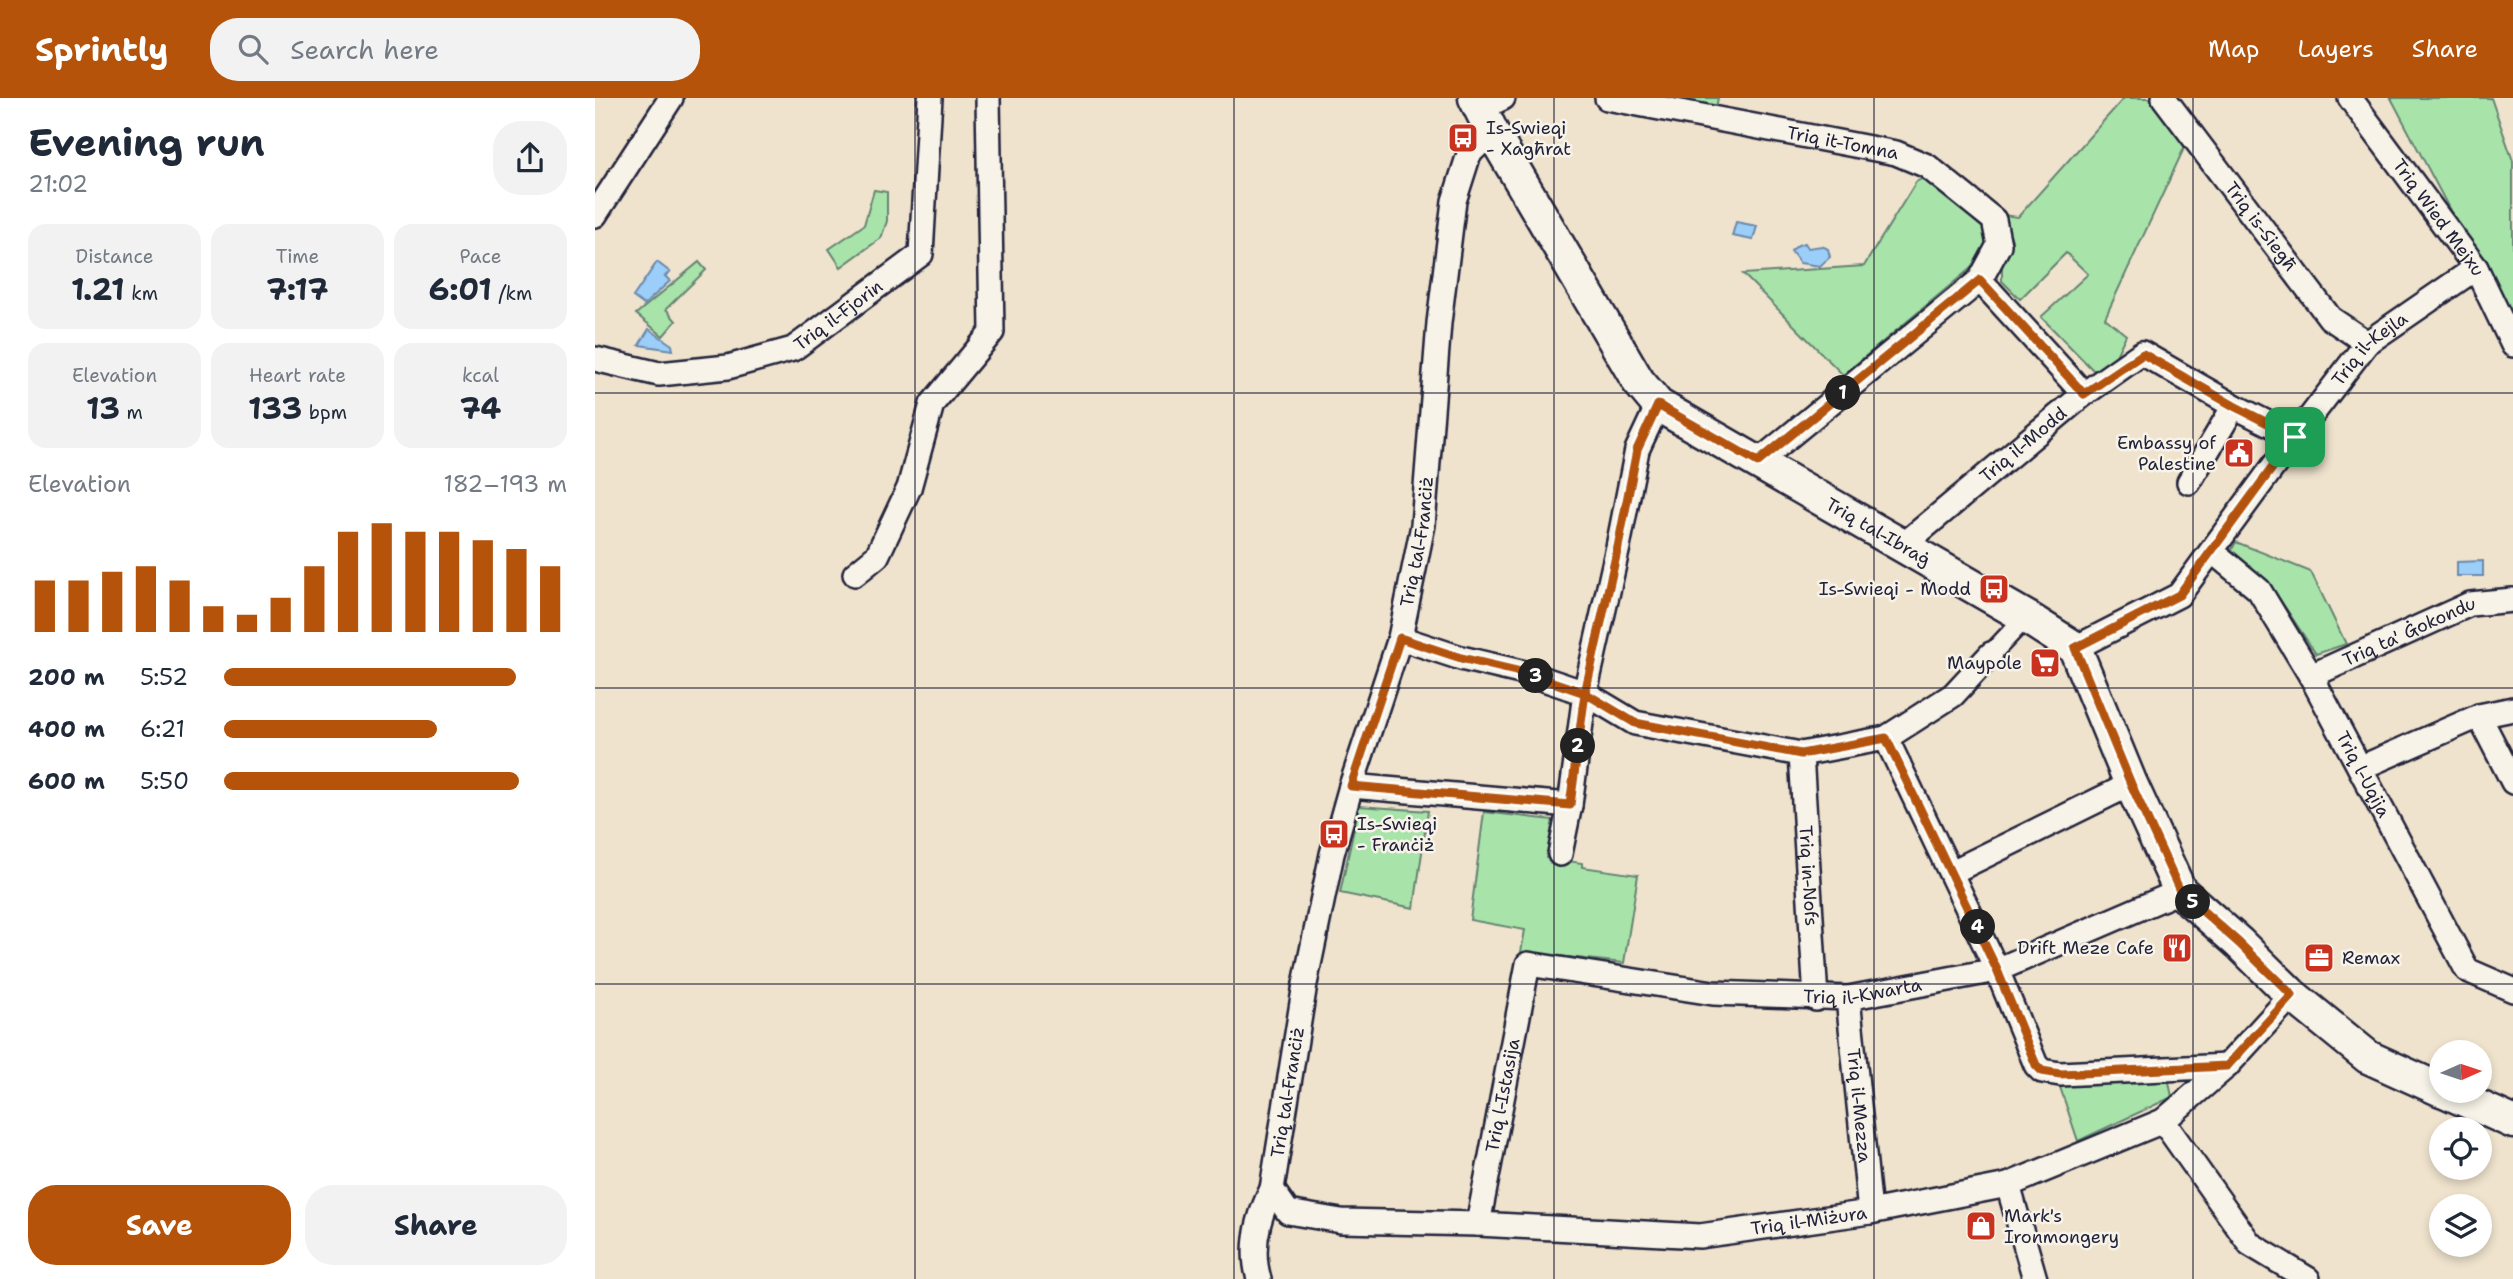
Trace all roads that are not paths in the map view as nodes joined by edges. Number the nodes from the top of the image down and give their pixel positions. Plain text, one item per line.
1 (671, 98) edge
2 (930, 98) edge
3 (988, 98) edge
4 (1607, 98) edge
5 (2164, 98) edge
6 (2350, 98) edge
7 (1488, 109) edge
8 (595, 215) edge
9 (2476, 268) junction
10 (1980, 280) junction
11 (2367, 343) junction
12 (2513, 345) edge
13 (595, 359) edge
14 (2084, 394) junction
15 (1658, 405) junction
16 (2234, 406) junction
17 (2295, 437) junction
18 (1758, 462) junction
19 (2189, 482) dead end
20 (1902, 545) junction
21 (2212, 551) junction
22 (855, 574) dead end
23 (2513, 600) edge
24 (2026, 617) junction
25 (1400, 638) junction
26 (2075, 648) junction
27 (1991, 654) joint
28 (2311, 676) junction
29 (1585, 693) junction
30 (2513, 709) edge
31 (2479, 716) junction
32 (1886, 738) junction
33 (1801, 754) junction
34 (2360, 768) junction
35 (2513, 782) edge
36 (2131, 784) junction
37 (1351, 786) junction
38 (1570, 805) junction
39 (1560, 854) dead end
40 (1952, 872) junction
41 (2180, 891) junction
42 (1528, 964) joint
43 (1997, 970) junction
44 (2513, 990) edge
45 (2292, 995) junction
46 (1848, 998) junction
47 (1816, 999) junction
48 (2227, 1066) junction
49 (2429, 1084) edge
50 (2471, 1103) edge
51 (2163, 1122) junction
52 (2513, 1122) edge
53 (2008, 1185) junction
54 (1272, 1189) junction
55 (1870, 1212) junction
56 (1478, 1224) junction
57 (1259, 1279) edge
58 (2035, 1279) edge
59 (2308, 1279) edge

1 - 8 street
2 - 13 street, Triq il-Fjorin
3 - 22 street
4 - 10 street, Triq it-Tomna
5 - 11 street, Triq is-Siegħ
6 - 9 street, Triq Wied Mejxu
7 - 15 main road, Triq tal-Ibraġ
7 - 25 street, Triq tal-Franċiż
9 - 11 street, Triq il-Kejla
9 - 12 street, Triq Wied Mejxu
10 - 14 street
10 - 18 street
11 - 17 street, Triq il-Kejla
14 - 16 street, Triq il-Modd
14 - 20 street, Triq il-Modd
15 - 18 main road, Triq tal-Ibraġ
15 - 29 street
16 - 17 street, Triq il-Modd
16 - 19 street
17 - 21 street, Triq il-Kejla
18 - 20 main road, Triq tal-Ibraġ
20 - 24 main road, Triq tal-Ibraġ
21 - 26 street, Triq il-Kejla
21 - 28 street, Triq l-Uqija
23 - 28 street, Triq ta' Ġokondu
24 - 26 main road, Triq tal-Ibraġ
24 - 27 street
25 - 29 street
25 - 37 street, Triq tal-Franċiż
26 - 36 main road
27 - 32 street
28 - 34 street, Triq l-Uqija
29 - 33 street
29 - 38 street
30 - 31 street
31 - 34 street
31 - 35 street
32 - 33 street
32 - 40 street
33 - 47 street, Triq in-Nofs
34 - 44 street, Triq l-Uqija
36 - 40 street
36 - 41 main road
37 - 38 street
37 - 54 street, Triq tal-Franċiż
38 - 39 street
40 - 43 street
41 - 43 street, Triq il-Kwarta
41 - 45 main road
42 - 47 street, Triq il-Kwarta
42 - 56 street, Triq l-Istasija
43 - 46 street, Triq il-Kwarta
43 - 48 street
45 - 48 street, Triq il-Miżura
45 - 49 main road
46 - 47 street, Triq il-Kwarta
46 - 55 street, Triq il-Mezza
48 - 51 street, Triq il-Miżura
50 - 52 main road
51 - 53 street, Triq il-Miżura
51 - 59 street
53 - 55 street, Triq il-Miżura
53 - 58 street
54 - 56 street, Triq il-Miżura
54 - 57 street, Triq tal-Franċiż
55 - 56 street, Triq il-Miżura

